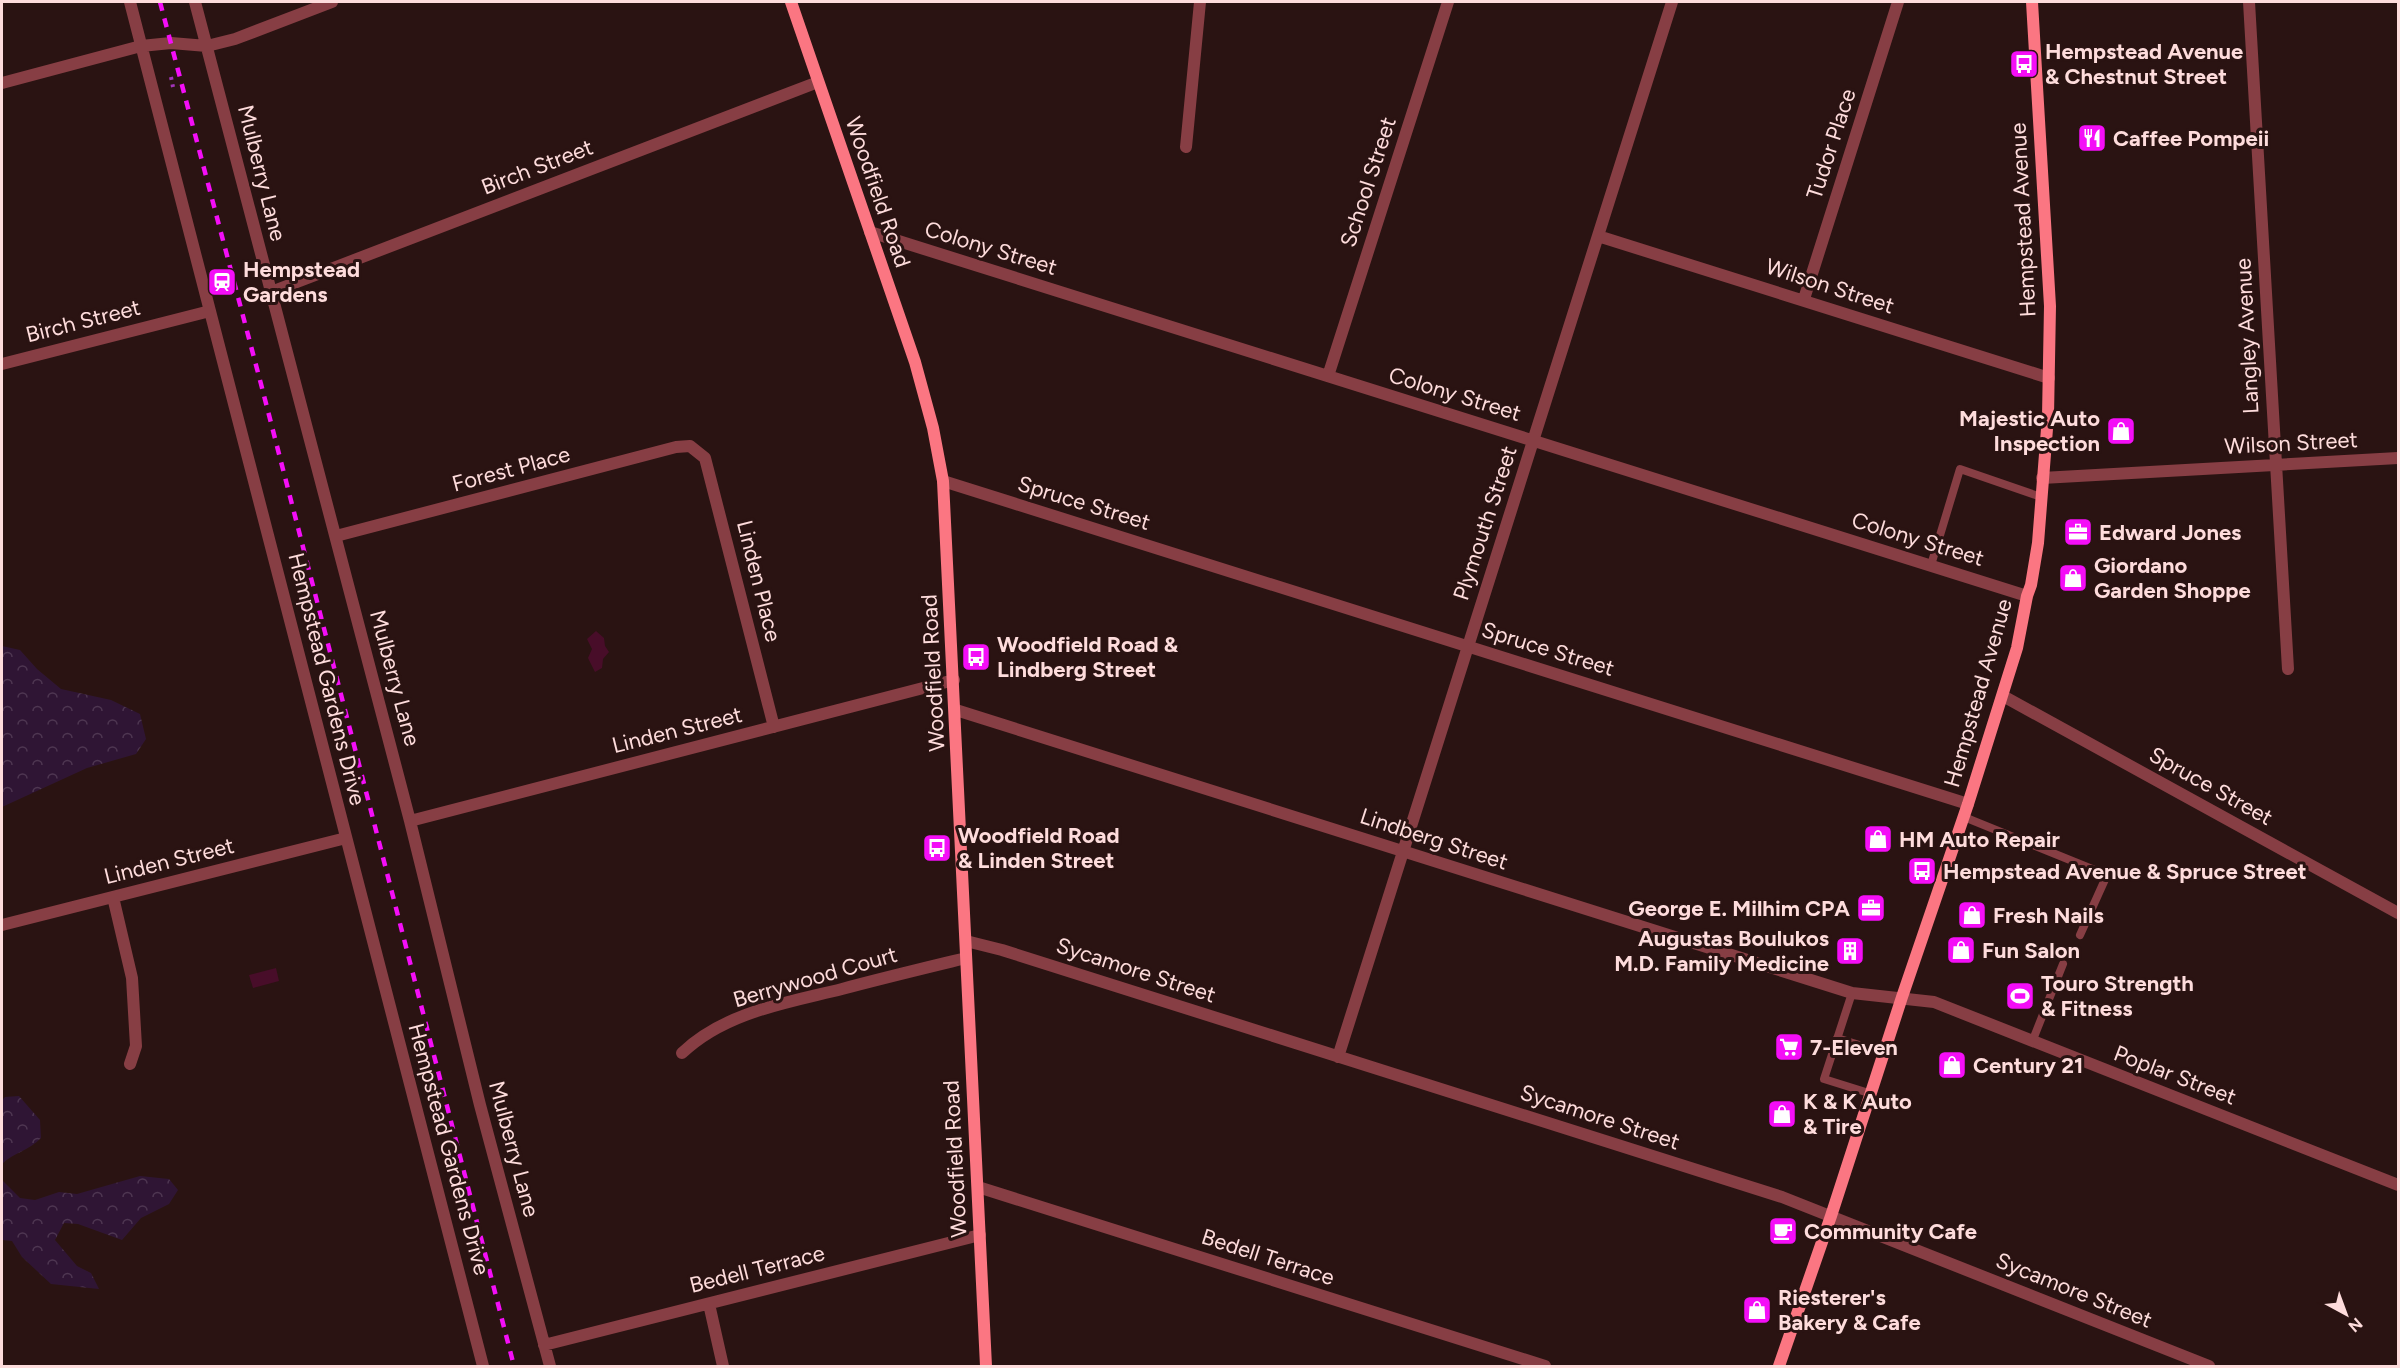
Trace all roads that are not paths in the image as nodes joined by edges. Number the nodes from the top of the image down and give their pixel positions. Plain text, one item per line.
1 (130, 2) edge
2 (195, 2) edge
3 (332, 2) edge
4 (791, 2) edge
5 (1200, 2) edge
6 (1448, 2) edge
7 (1672, 2) edge
8 (1898, 2) edge
9 (2027, 2) edge
10 (2032, 2) edge
11 (2038, 2) edge
12 (2249, 2) edge
13 (141, 46) junction
14 (207, 46) junction
15 (818, 82) junction
16 (2, 83) edge
17 (1186, 147) dead end
18 (870, 232) junction
19 (1598, 236) junction
20 (271, 292) junction
21 (1804, 299) junction
22 (210, 311) junction
23 (2, 363) edge
24 (1328, 376) junction
25 (2049, 378) junction
26 (1533, 440) junction
27 (697, 449) joint
28 (2398, 458) edge
29 (2276, 465) junction
30 (2042, 478) junction
31 (943, 481) junction
32 (2041, 497) junction
33 (336, 536) junction
34 (1930, 565) junction
35 (2027, 596) junction
36 (1467, 646) junction
37 (2288, 669) dead end
38 (954, 680) junction
39 (2002, 696) junction
40 (956, 710) junction
41 (774, 727) junction
42 (1968, 804) junction
43 (1964, 817) junction
44 (410, 821) junction
45 (346, 838) junction
46 (1403, 852) junction
47 (113, 897) junction
48 (2398, 913) edge
49 (2, 925) edge
50 (2080, 935) dead end
51 (966, 941) junction
52 (966, 958) junction
53 (2063, 964) dead end
54 (1852, 993) junction
55 (1902, 997) junction
56 (1837, 1038) junction
57 (2032, 1042) junction
58 (682, 1053) dead end
59 (1885, 1053) junction
60 (1338, 1057) junction
61 (130, 1064) dead end
62 (1872, 1094) junction
63 (2398, 1185) edge
64 (978, 1187) junction
65 (1832, 1216) junction
66 (980, 1235) junction
67 (709, 1304) junction
68 (544, 1345) junction
69 (480, 1366) edge
70 (550, 1366) edge
71 (723, 1366) edge
72 (986, 1366) edge
73 (1545, 1366) edge
74 (1779, 1366) edge
75 (2209, 1366) edge

1 - 13 street, Hempstead Gardens Drive
2 - 14 street, Mulberry Lane
3 - 14 street
4 - 15 main road, Woodfield Road
5 - 17 street
6 - 24 street, School Street
7 - 19 street, Plymouth Street
8 - 21 street, Tudor Place
9 - 10 street
10 - 11 street
10 - 25 main road, Hempstead Avenue
12 - 29 street, Langley Avenue
13 - 14 street
13 - 16 street
13 - 22 street, Hempstead Gardens Drive
14 - 20 street, Mulberry Lane
15 - 18 main road, Woodfield Road
15 - 20 street, Birch Street
18 - 24 street, Colony Street
18 - 31 main road, Woodfield Road
19 - 21 street, Wilson Street
19 - 26 street, Plymouth Street
20 - 33 street, Mulberry Lane
21 - 25 street, Wilson Street
22 - 23 street, Birch Street
22 - 45 street, Hempstead Gardens Drive
24 - 26 street, Colony Street
25 - 30 main road, Hempstead Avenue
26 - 34 street, Colony Street
26 - 36 street, Plymouth Street
27 - 33 street, Forest Place
27 - 41 street, Linden Place
28 - 29 street, Wilson Street
29 - 30 street, Wilson Street
29 - 37 street, Langley Avenue
30 - 32 main road, Hempstead Avenue
31 - 36 street, Spruce Street
31 - 38 main road, Woodfield Road
32 - 34 lane
32 - 35 main road, Hempstead Avenue
33 - 44 street, Mulberry Lane
34 - 35 street, Colony Street
35 - 39 main road, Hempstead Avenue
36 - 42 street, Spruce Street
36 - 46 street, Plymouth Street
38 - 40 main road, Woodfield Road
38 - 41 street, Linden Street
39 - 42 main road, Hempstead Avenue
39 - 48 street, Spruce Street
40 - 46 street, Lindberg Street
40 - 51 main road, Woodfield Road
41 - 44 street, Linden Street
42 - 43 main road, Hempstead Avenue
43 - 50 lane
43 - 55 main road, Hempstead Avenue
44 - 68 street, Mulberry Lane
45 - 47 street, Linden Street
45 - 69 street, Hempstead Gardens Drive
46 - 54 street, Lindberg Street
46 - 60 street, Plymouth Street
47 - 49 street, Linden Street
47 - 61 street
51 - 52 main road, Woodfield Road
51 - 60 street, Sycamore Street
52 - 58 street, Berrywood Court
52 - 64 main road, Woodfield Road
53 - 57 lane
54 - 55 street, Lindberg Street
54 - 56 lane
55 - 57 street, Poplar Street
55 - 59 main road, Hempstead Avenue
56 - 59 lane
56 - 62 lane
57 - 63 street, Poplar Street
59 - 62 main road, Hempstead Avenue
60 - 65 street, Sycamore Street
62 - 65 main road, Hempstead Avenue
64 - 66 main road, Woodfield Road
64 - 73 street, Bedell Terrace
65 - 74 main road, Hempstead Avenue
65 - 75 street, Sycamore Street
66 - 67 street, Bedell Terrace
66 - 72 main road, Woodfield Road
67 - 68 street, Bedell Terrace
67 - 71 street
68 - 70 street, Mulberry Lane

